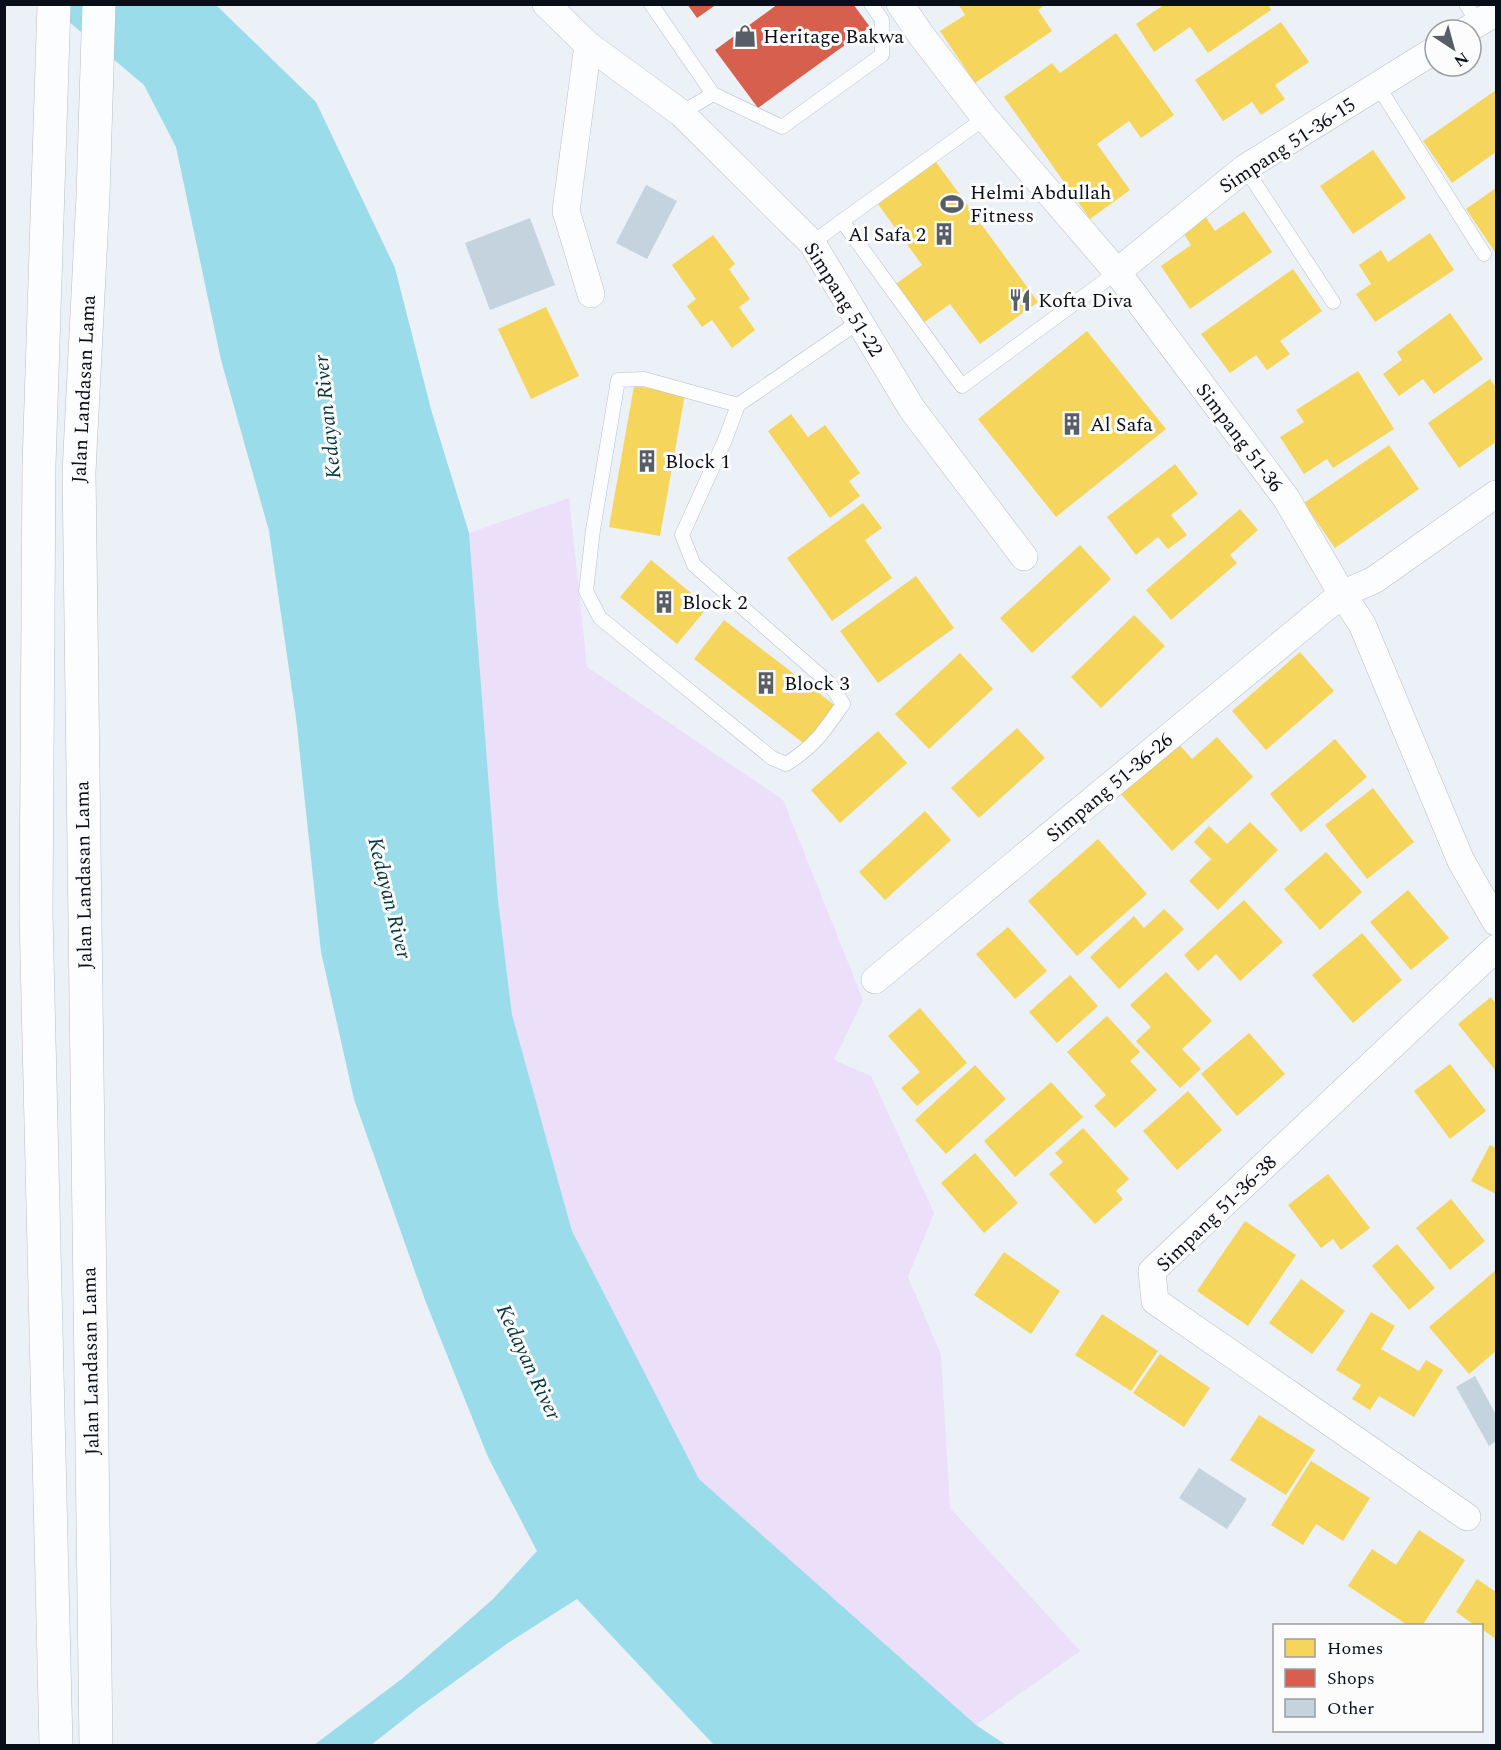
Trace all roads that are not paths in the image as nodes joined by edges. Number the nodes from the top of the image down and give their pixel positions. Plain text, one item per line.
1 (54, 4) edge
2 (99, 4) edge
3 (546, 4) edge
4 (651, 4) edge
5 (871, 4) edge
6 (900, 4) edge
7 (588, 45) junction
8 (1423, 58) edge
9 (1378, 86) junction
10 (713, 94) junction
11 (681, 112) junction
12 (985, 118) junction
13 (1245, 168) junction
14 (843, 221) junction
15 (812, 243) junction
16 (1484, 254) dead end
17 (1116, 272) junction
18 (591, 294) dead end
19 (1333, 302) dead end
20 (860, 321) junction
21 (738, 405) junction
22 (1497, 494) edge
23 (1024, 557) dead end
24 (1342, 594) junction
25 (1497, 922) edge
26 (1497, 948) edge
27 (875, 980) dead end
28 (1467, 1517) dead end
29 (56, 1746) edge
30 (96, 1746) edge

1 - 29 main road, Jalan Landasan Lama
2 - 30 main road, Jalan Landasan Lama
3 - 7 street, Simpang 51-22
4 - 10 lane
5 - 10 lane
6 - 12 street, Simpang 51-36
7 - 11 street, Simpang 51-22
7 - 18 street
8 - 9 street, Simpang 51-36-15
9 - 13 street, Simpang 51-36-15
9 - 16 lane
10 - 11 lane
11 - 15 street, Simpang 51-22
12 - 14 lane
12 - 17 street, Simpang 51-36
13 - 17 street, Simpang 51-36-15
13 - 19 lane
14 - 15 lane
14 - 17 lane
15 - 20 street, Simpang 51-22
17 - 24 street, Simpang 51-36
20 - 21 lane
20 - 23 street, Simpang 51-22
21 - 21 lane
22 - 24 street, Simpang 51-36-26
24 - 25 street, Simpang 51-36
24 - 27 street, Simpang 51-36-26
26 - 28 street, Simpang 51-36-38

